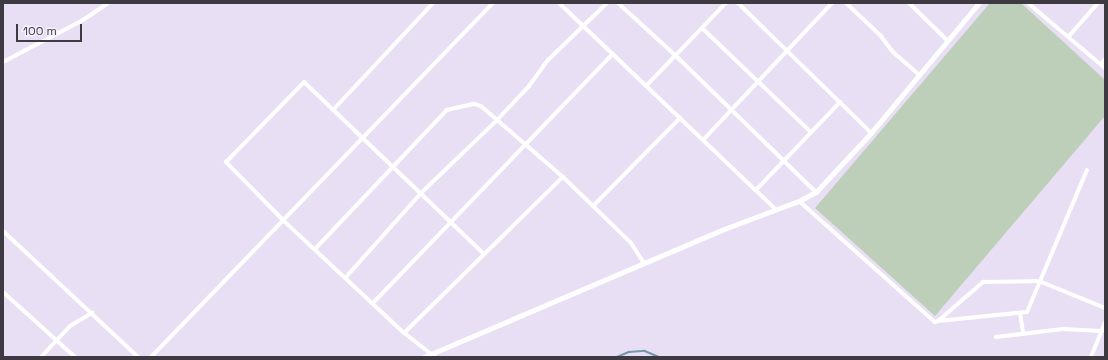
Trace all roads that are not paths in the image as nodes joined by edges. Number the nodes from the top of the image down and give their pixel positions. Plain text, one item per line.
1 (108, 3) edge
2 (434, 3) edge
3 (493, 3) edge
4 (559, 3) edge
5 (607, 3) edge
6 (618, 3) edge
7 (726, 3) edge
8 (738, 3) edge
9 (832, 3) edge
10 (846, 3) edge
11 (909, 3) edge
12 (979, 3) edge
13 (1028, 3) edge
14 (1098, 3) edge
15 (583, 26) junction
16 (702, 28) junction
17 (1069, 36) junction
18 (948, 41) junction
19 (789, 50) junction
20 (613, 54) junction
21 (676, 56) junction
22 (1105, 59) edge
23 (3, 62) edge
24 (1101, 64) junction
25 (1105, 68) edge
26 (919, 75) junction
27 (759, 81) junction
28 (646, 86) junction
29 (840, 102) junction
30 (333, 110) junction
31 (732, 110) junction
32 (680, 118) junction
33 (497, 120) junction
34 (811, 132) junction
35 (871, 133) junction
36 (363, 138) junction
37 (703, 140) junction
38 (526, 144) junction
39 (785, 161) junction
40 (393, 167) junction
41 (1087, 170) dead end
42 (563, 177) junction
43 (756, 190) junction
44 (816, 192) junction
45 (421, 193) junction
46 (799, 201) junction
47 (593, 206) junction
48 (776, 210) junction
49 (284, 221) junction
50 (452, 222) junction
51 (3, 231) edge
52 (315, 250) junction
53 (484, 254) junction
54 (644, 263) junction
55 (346, 277) junction
56 (1039, 280) junction
57 (3, 292) edge
58 (373, 303) junction
59 (1105, 308) edge
60 (1020, 313) junction
61 (92, 314) junction
62 (938, 321) junction
63 (1105, 323) edge
64 (1102, 331) junction
65 (404, 333) junction
66 (1023, 334) junction
67 (996, 337) dead end
68 (57, 339) junction
69 (431, 354) junction
70 (41, 357) edge
71 (75, 357) edge
72 (138, 357) edge
73 (151, 357) edge
74 (424, 357) edge
75 (436, 357) edge
76 (1091, 357) edge

1 - 23 street
2 - 30 street
3 - 36 street
4 - 15 street
5 - 15 street
6 - 21 street
7 - 16 street
8 - 19 street
9 - 19 street
10 - 26 street
11 - 18 street
12 - 18 street
13 - 17 street
14 - 17 street
15 - 20 street
15 - 33 street
16 - 21 street
16 - 27 street
17 - 24 street
18 - 26 street
19 - 27 street
19 - 29 street
20 - 28 street
20 - 38 street
21 - 28 street
21 - 31 street
22 - 24 street
24 - 25 street
26 - 35 street
27 - 31 street
27 - 34 street
28 - 32 street
29 - 34 street
29 - 35 street
30 - 36 street
30 - 49 street
31 - 37 street
31 - 39 street
32 - 37 street
32 - 47 street
33 - 38 street
33 - 40 street
33 - 45 street
34 - 39 street
35 - 44 street
36 - 40 street
36 - 49 street
37 - 43 street
38 - 42 street
38 - 50 street
39 - 43 street
39 - 44 street
40 - 45 street
40 - 52 street
41 - 56 street
42 - 47 street
42 - 53 street
43 - 48 street
44 - 46 street
45 - 50 street
45 - 55 street
46 - 48 street
46 - 62 street
47 - 54 street
48 - 54 street
49 - 52 street
49 - 73 street
50 - 53 street
50 - 58 street
51 - 61 street
52 - 55 street
53 - 65 street
54 - 69 street
55 - 58 street
56 - 59 street
56 - 60 street
56 - 62 street
57 - 68 street
58 - 65 street
60 - 62 street
60 - 66 street
61 - 68 street
61 - 72 street
63 - 64 street
64 - 66 street
64 - 76 street
65 - 69 street
66 - 67 street
68 - 70 street
68 - 71 street
69 - 74 street
69 - 75 street

